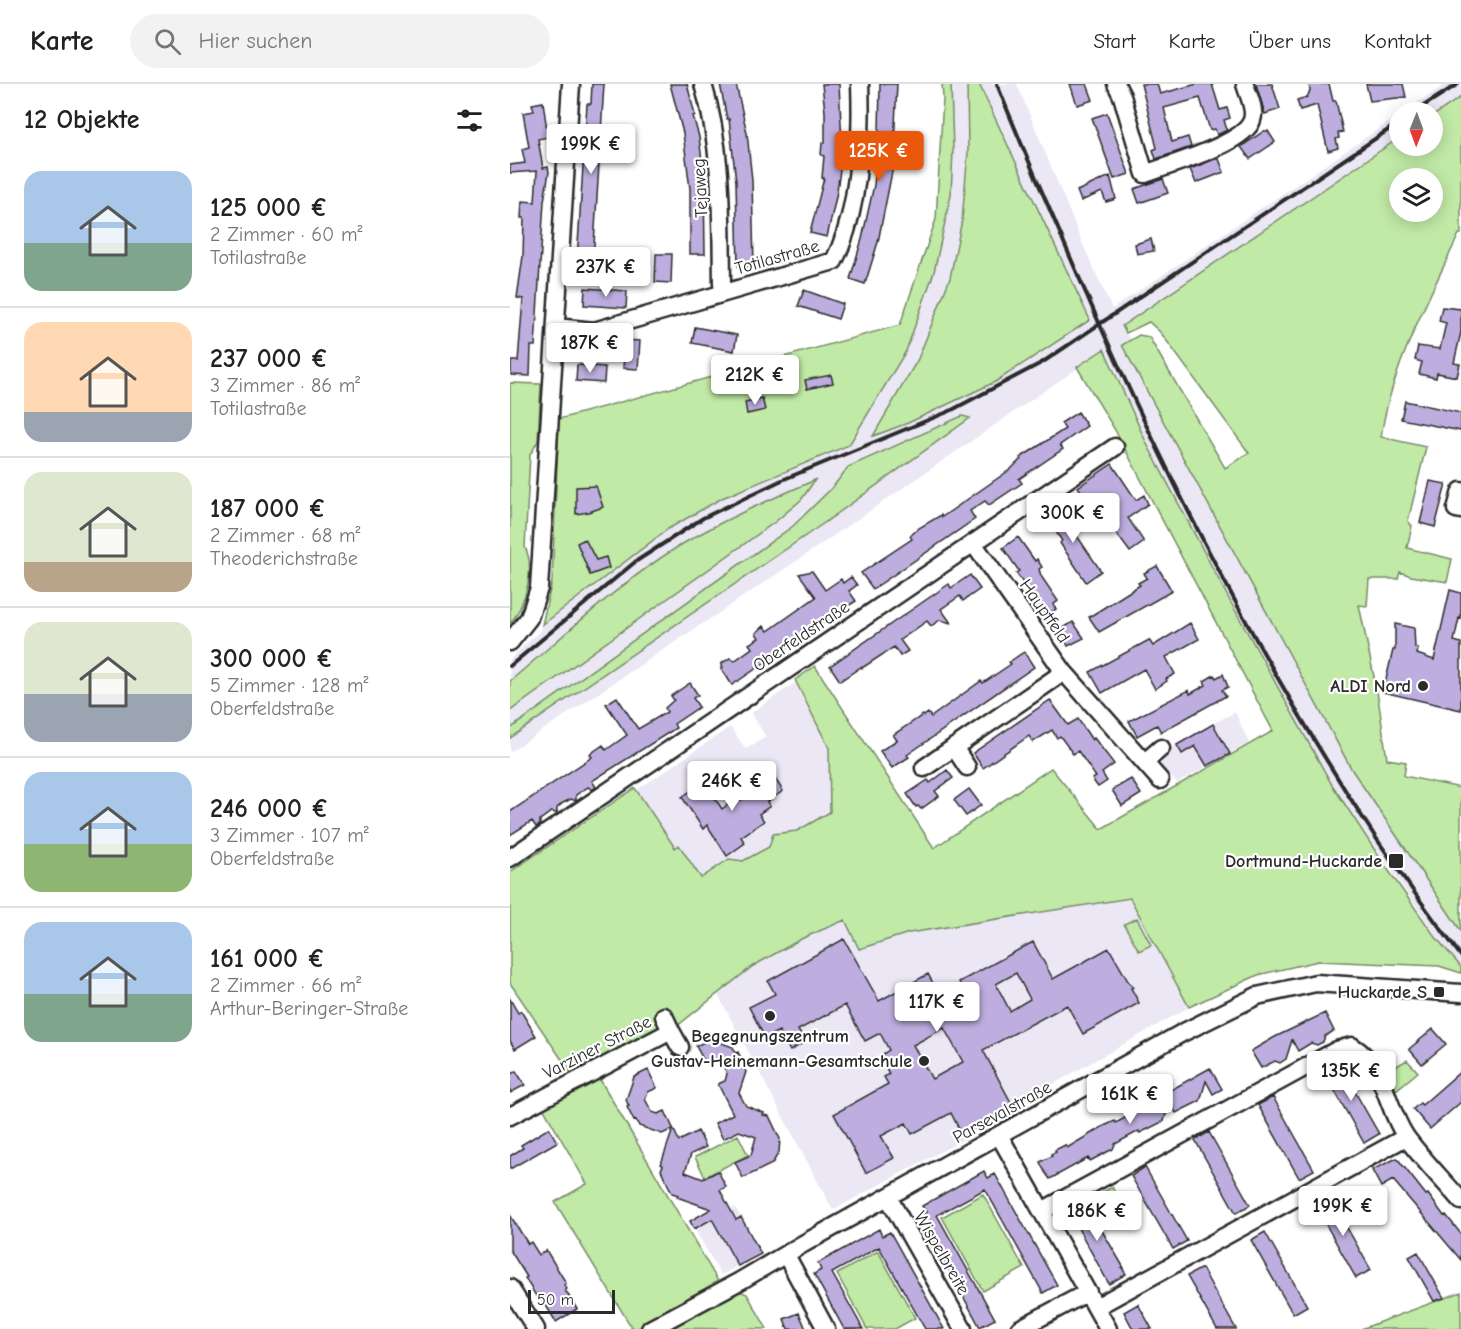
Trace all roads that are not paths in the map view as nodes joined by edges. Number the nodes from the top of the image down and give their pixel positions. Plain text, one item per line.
1 (571, 84) edge
2 (703, 84) edge
3 (860, 84) edge
4 (1116, 84) edge
5 (1245, 84) edge
6 (724, 292) junction
7 (556, 327) junction
8 (1115, 447) dead end
9 (1461, 491) edge
10 (1461, 510) edge
11 (973, 543) junction
12 (510, 642) edge
13 (1064, 672) junction
14 (954, 747) junction
15 (1161, 748) dead end
16 (1145, 762) junction
17 (968, 767) dead end
18 (924, 768) dead end
19 (1160, 780) dead end
20 (510, 858) edge
21 (1461, 993) edge
22 (680, 1047) dead end
23 (510, 1116) edge
24 (999, 1135) junction
25 (1406, 1137) junction
26 (888, 1197) junction
27 (1461, 1201) edge
28 (1042, 1211) junction
29 (786, 1255) junction
30 (510, 1288) edge
31 (1088, 1292) junction
32 (1096, 1307) junction
33 (536, 1329) edge
34 (650, 1329) edge
35 (826, 1329) edge
36 (963, 1329) edge
37 (1019, 1329) edge
38 (1108, 1329) edge

1 - 7 street
2 - 6 street, Tejaweg
3 - 6 street, Totilastraße
4 - 5 street
6 - 7 street, Totilastraße
7 - 12 street
8 - 11 street, Oberfeldstraße
9 - 10 street
11 - 13 street, Hauptfeld
11 - 20 street, Oberfeldstraße
13 - 14 street, Hauptfeld
13 - 16 street, Hauptfeld
14 - 17 street
14 - 18 street, Hauptfeld
15 - 16 street
16 - 19 street, Hauptfeld
21 - 24 street, Parsevalstraße
22 - 23 street, Varziner Straße
24 - 26 street, Parsevalstraße
24 - 28 street
25 - 27 street
25 - 28 street
25 - 32 street
26 - 29 street, Parsevalstraße
26 - 36 street, Wispelbreite
28 - 31 street
29 - 34 street, Parsevalstraße
29 - 35 street
30 - 33 street
31 - 32 street
31 - 37 street
32 - 38 street

